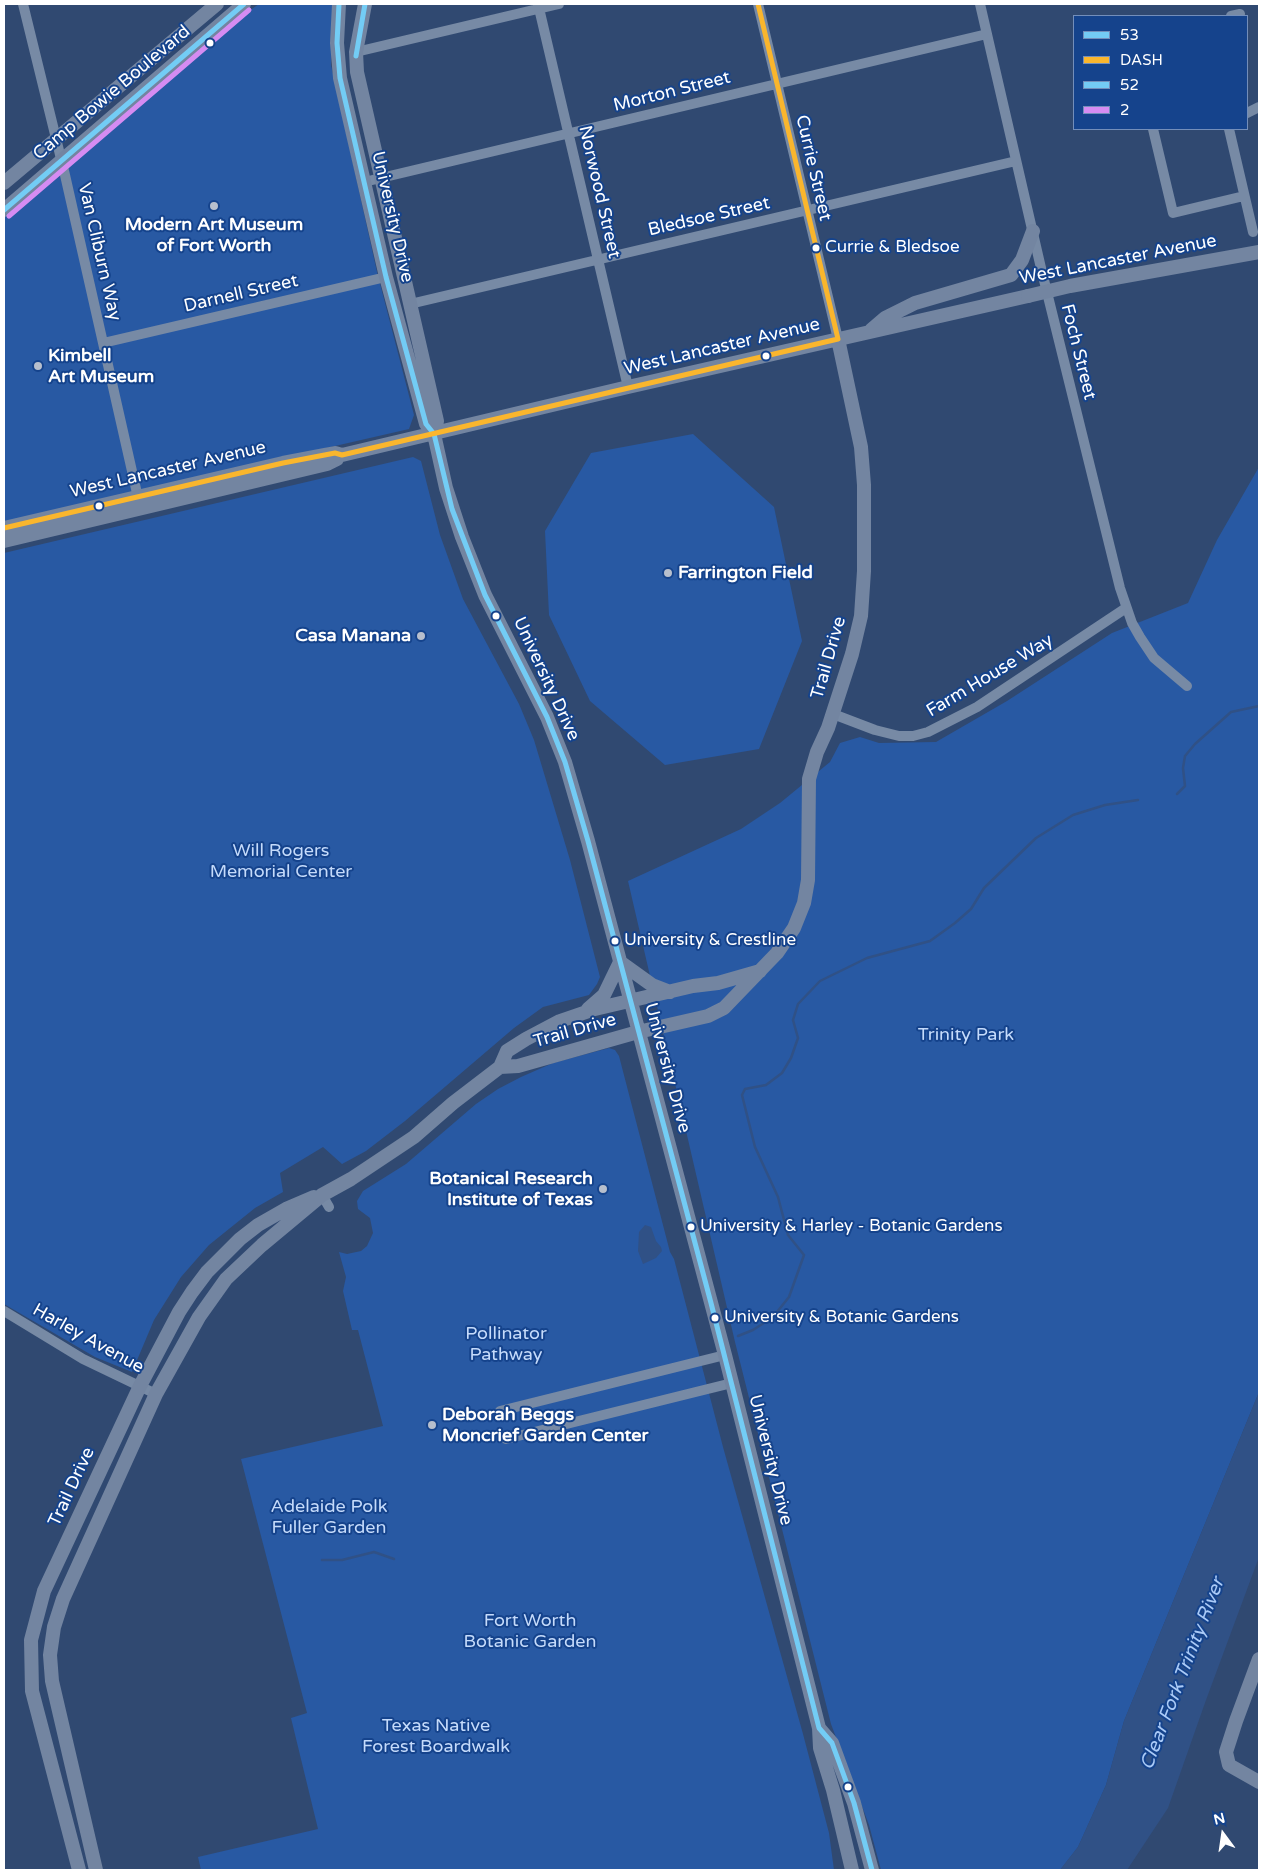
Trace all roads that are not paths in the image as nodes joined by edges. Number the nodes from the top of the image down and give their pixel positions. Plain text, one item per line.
1 (23, 4) edge
2 (217, 4) edge
3 (244, 4) edge
4 (339, 4) edge
5 (365, 4) edge
6 (559, 4) edge
7 (758, 4) edge
8 (980, 4) edge
9 (539, 6) edge
10 (197, 21) junction
11 (987, 34) junction
12 (209, 35) junction
13 (356, 52) junction
14 (777, 84) junction
15 (1155, 130) edge
16 (1229, 130) edge
17 (568, 134) junction
18 (55, 140) junction
19 (61, 160) junction
20 (1016, 162) junction
21 (380, 178) junction
22 (364, 182) junction
23 (4, 183) edge
24 (1244, 196) junction
25 (4, 210) edge
26 (806, 211) junction
27 (1033, 232) junction
28 (1253, 232) dead end
29 (1259, 252) edge
30 (598, 260) junction
31 (386, 277) junction
32 (410, 304) junction
33 (868, 333) junction
34 (838, 340) junction
35 (103, 343) junction
36 (628, 387) junction
37 (434, 434) junction
38 (139, 502) junction
39 (4, 528) edge
40 (4, 541) edge
41 (1126, 608) junction
42 (1187, 686) dead end
43 (833, 714) junction
44 (620, 962) junction
45 (760, 971) junction
46 (670, 992) junction
47 (630, 1001) junction
48 (586, 1011) junction
49 (638, 1032) junction
50 (500, 1067) junction
51 (325, 1201) junction
52 (4, 1311) edge
53 (725, 1355) junction
54 (732, 1383) junction
55 (140, 1386) junction
56 (156, 1394) junction
57 (500, 1411) dead end
58 (506, 1440) dead end
59 (1259, 1659) edge
60 (58, 1706) junction
61 (38, 1712) junction
62 (819, 1728) junction
63 (1259, 1782) edge
64 (865, 1840) junction
65 (846, 1844) junction
66 (79, 1870) edge
67 (96, 1870) edge
68 (852, 1870) edge
69 (872, 1870) edge

1 - 18 street, Van Cliburn Way
2 - 10 main road, Camp Bowie Boulevard
3 - 12 main road, Camp Bowie Boulevard
4 - 22 main road, University Drive
5 - 13 main road, University Drive
6 - 9 street
7 - 14 street, Currie Street
8 - 11 street, Foch Street
9 - 13 street
9 - 17 street, Norwood Street
10 - 12 main road
10 - 18 main road, Camp Bowie Boulevard
11 - 14 street, Morton Street
11 - 20 street, Foch Street
12 - 19 main road, Camp Bowie Boulevard
13 - 21 main road, University Drive
14 - 17 street, Morton Street
14 - 26 street, Currie Street
15 - 24 street
16 - 24 street
17 - 21 street, Morton Street
17 - 30 street, Norwood Street
18 - 19 street, Van Cliburn Way
18 - 23 main road, Camp Bowie Boulevard
19 - 25 main road, Camp Bowie Boulevard
19 - 35 street, Van Cliburn Way
20 - 26 street, Bledsoe Street
20 - 27 street, Foch Street
21 - 22 street, Morton Street
21 - 32 main road, University Drive
22 - 31 main road, University Drive
24 - 28 street
26 - 30 street, Bledsoe Street
26 - 34 street, Currie Street
27 - 33 main road
27 - 41 street, Foch Street
29 - 33 main road, West Lancaster Avenue, bridge
30 - 32 street, Bledsoe Street
30 - 36 street, Norwood Street
31 - 32 main road
31 - 35 street, Darnell Street
31 - 37 main road, University Drive
32 - 37 main road, University Drive
33 - 34 main road, West Lancaster Avenue
34 - 36 main road, West Lancaster Avenue
34 - 43 main road, Trail Drive
35 - 38 street, Van Cliburn Way
36 - 37 main road, West Lancaster Avenue
37 - 38 main road, West Lancaster Avenue
37 - 44 main road, University Drive
38 - 39 main road, West Lancaster Avenue
38 - 40 main road, West Lancaster Avenue
41 - 42 street, Foch Street
41 - 43 street, Farm House Way
43 - 45 main road, Trail Drive
44 - 46 main road
44 - 47 main road, University Drive
44 - 48 main road
45 - 46 main road, Trail Drive
45 - 49 main road, Trail Drive
46 - 47 main road, Trail Drive
47 - 48 main road, Trail Drive
47 - 49 main road, University Drive
48 - 50 main road, Trail Drive
49 - 50 main road, Trail Drive
49 - 53 main road, University Drive
50 - 51 main road, Trail Drive
51 - 55 main road, Trail Drive
51 - 56 main road, Trail Drive
52 - 55 street, Harley Avenue
53 - 54 main road, University Drive
53 - 57 street
54 - 58 street
54 - 62 main road, University Drive
55 - 56 street, Harley Avenue
55 - 61 main road, Trail Drive
56 - 60 main road, Trail Drive
59 - 63 main road
60 - 61 main road
60 - 67 main road, Trail Drive
61 - 66 main road, Trail Drive
62 - 64 main road, University Drive
62 - 65 main road, University Drive
64 - 65 street
64 - 69 main road, University Drive
65 - 68 main road, University Drive

